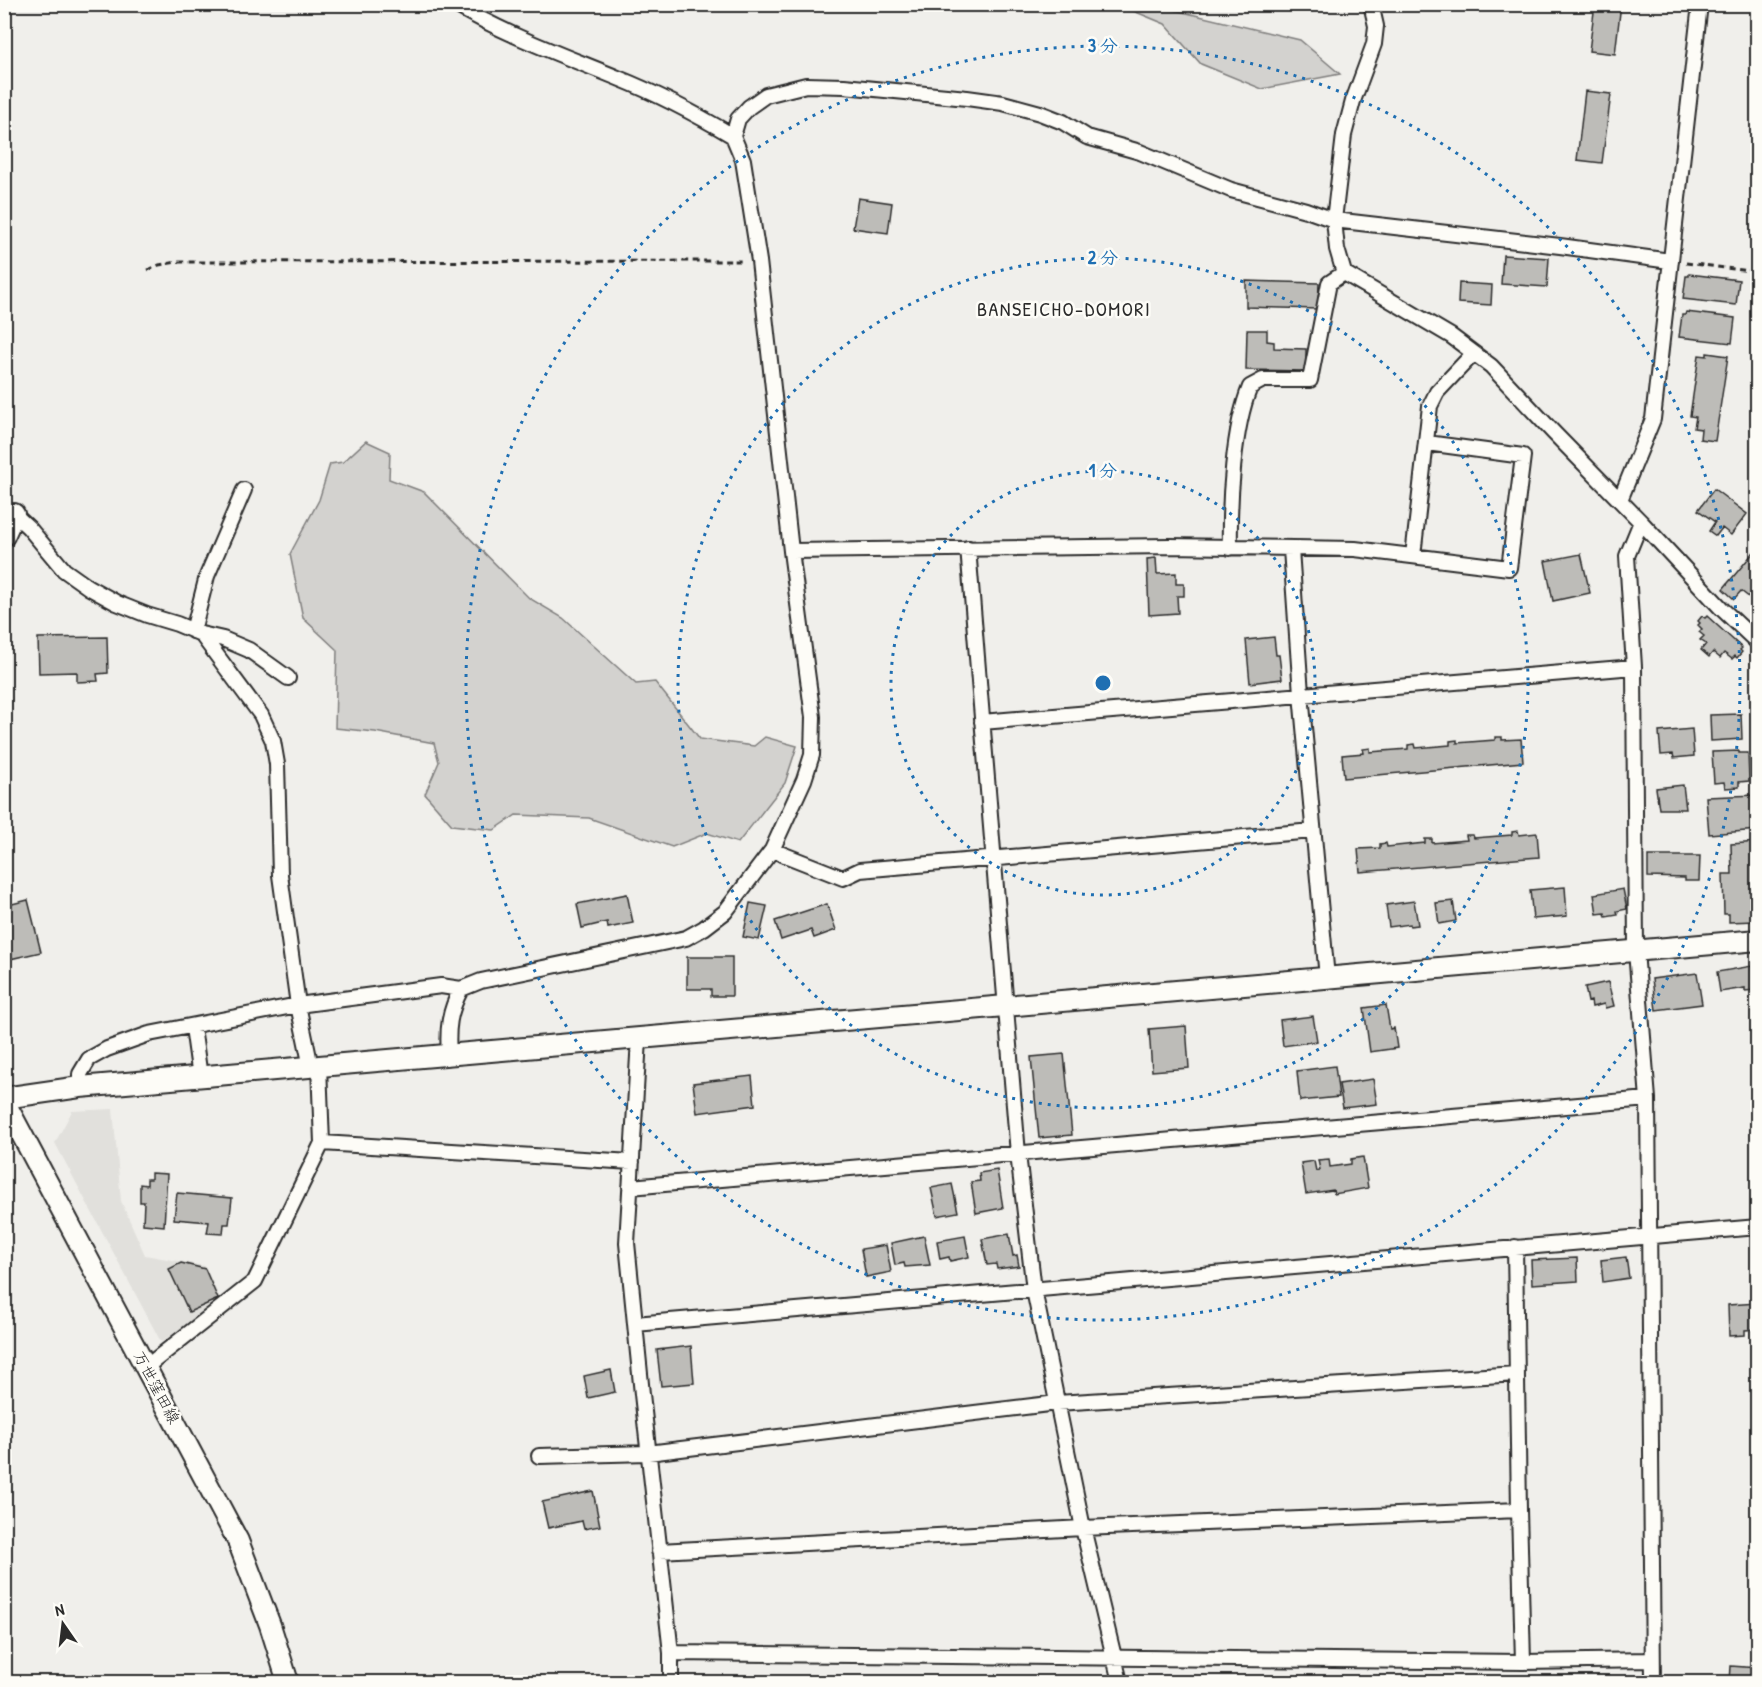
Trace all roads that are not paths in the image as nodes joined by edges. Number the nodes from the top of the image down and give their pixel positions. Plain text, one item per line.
1 (454, 4) edge
2 (1371, 4) edge
3 (1700, 4) edge
4 (733, 136) junction
5 (1334, 220) junction
6 (1670, 261) junction
7 (1344, 273) junction
8 (1473, 354) junction
9 (1427, 443) junction
10 (244, 490) dead end
11 (1620, 500) junction
12 (9, 513) edge
13 (1641, 522) junction
14 (4, 536) edge
15 (968, 548) junction
16 (1230, 548) junction
17 (1291, 549) junction
18 (791, 551) junction
19 (1413, 556) junction
20 (197, 633) junction
21 (1758, 643) edge
22 (1634, 667) junction
23 (288, 678) dead end
24 (1300, 694) junction
25 (982, 722) junction
26 (1313, 831) junction
27 (772, 850) junction
28 (994, 859) junction
29 (1758, 940) edge
30 (1636, 951) junction
31 (1327, 978) junction
32 (462, 989) junction
33 (298, 1005) junction
34 (1005, 1007) junction
35 (193, 1027) junction
36 (639, 1039) junction
37 (449, 1055) junction
38 (315, 1066) junction
39 (200, 1077) junction
40 (80, 1087) junction
41 (4, 1099) edge
42 (1648, 1099) junction
43 (322, 1143) junction
44 (1018, 1154) junction
45 (632, 1162) junction
46 (630, 1187) junction
47 (1758, 1227) edge
48 (1648, 1236) junction
49 (1515, 1247) junction
50 (1034, 1290) junction
51 (635, 1324) junction
52 (146, 1367) junction
53 (1517, 1374) junction
54 (1057, 1403) junction
55 (648, 1453) junction
56 (539, 1456) dead end
57 (1519, 1510) junction
58 (1083, 1528) junction
59 (659, 1551) junction
60 (671, 1653) junction
61 (1114, 1657) junction
62 (1652, 1660) junction
63 (1523, 1662) junction
64 (288, 1683) edge
65 (671, 1683) edge
66 (1120, 1683) edge
67 (1653, 1683) edge

1 - 4 street
2 - 5 street
3 - 6 street
4 - 5 street
4 - 18 street
5 - 6 street
5 - 7 street
6 - 11 street
7 - 8 street
7 - 16 street
8 - 9 street
8 - 11 street
9 - 19 street
9 - 19 street
10 - 20 street
11 - 13 street
12 - 14 street
12 - 20 street
13 - 21 street
13 - 22 street
15 - 16 street
15 - 18 street
15 - 25 street
16 - 17 street
17 - 19 street
17 - 24 street
18 - 27 street
20 - 23 street
20 - 33 street
22 - 24 street
22 - 30 street
24 - 25 street
24 - 26 street
25 - 28 street
26 - 28 street
26 - 31 street
27 - 28 street
27 - 32 street
28 - 34 street
29 - 30 street
30 - 31 street
30 - 42 street
31 - 34 street
32 - 33 street
32 - 37 street
33 - 35 street
33 - 38 street
34 - 36 street
34 - 44 street
35 - 39 street
35 - 40 street
36 - 37 street
36 - 45 street
37 - 38 street
38 - 39 street
38 - 43 street
39 - 40 street
40 - 41 street
41 - 52 street, 万世窪田線
42 - 44 street
42 - 48 street
43 - 45 street
43 - 52 street
44 - 46 street
44 - 50 street
45 - 46 street
46 - 51 street
47 - 48 street
48 - 49 street
48 - 62 street
49 - 50 street
49 - 53 street
50 - 51 street
50 - 54 street
51 - 55 street
52 - 64 street, 万世窪田線
53 - 54 street
53 - 57 street
54 - 55 street
54 - 58 street
55 - 56 street
55 - 59 street
57 - 58 street
57 - 63 street
58 - 59 street
58 - 61 street
59 - 60 street
60 - 61 street
60 - 65 street
61 - 63 street
61 - 66 street
62 - 63 street
62 - 67 street

